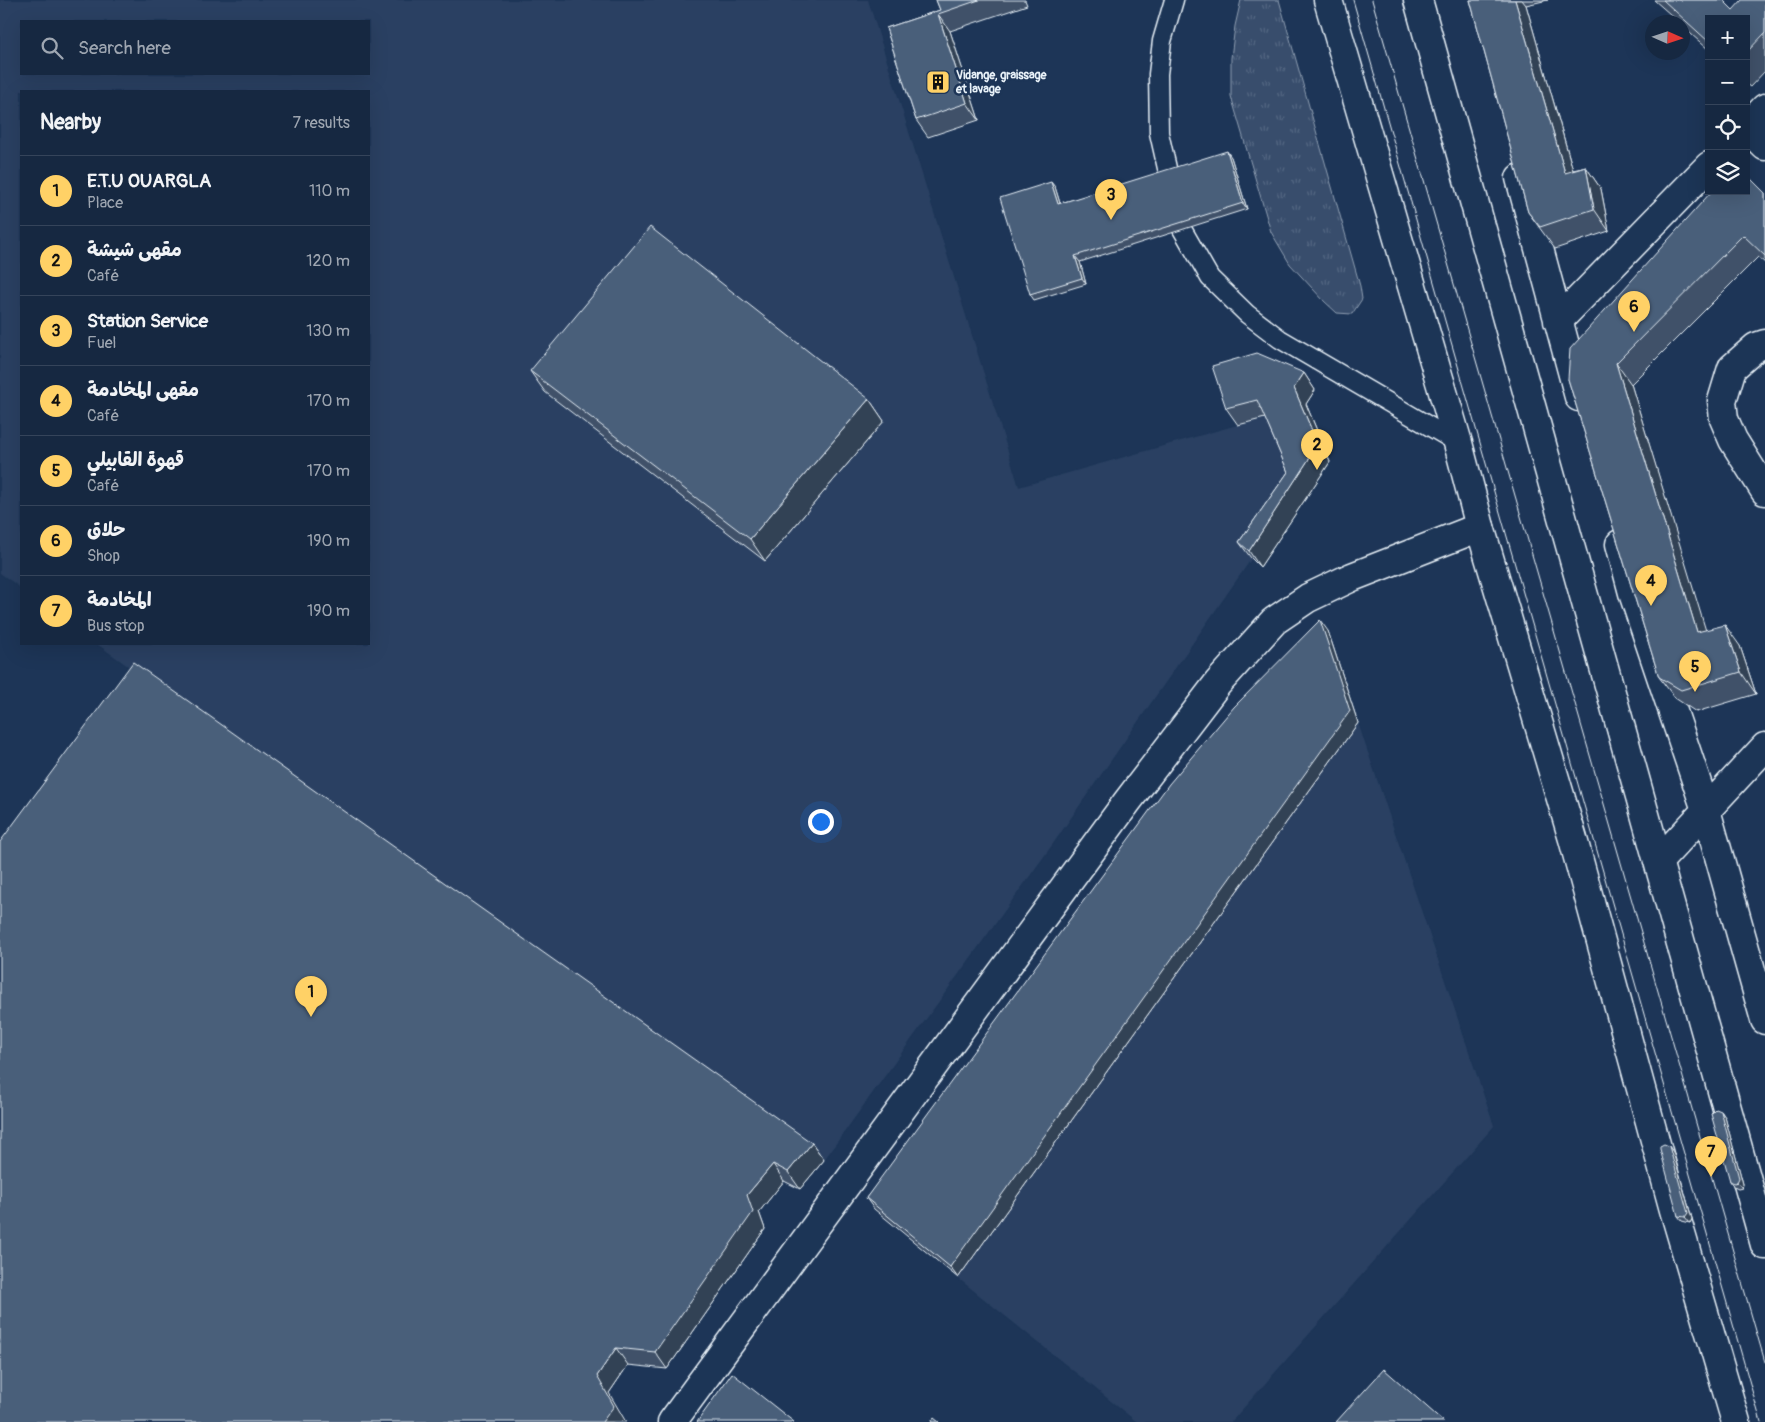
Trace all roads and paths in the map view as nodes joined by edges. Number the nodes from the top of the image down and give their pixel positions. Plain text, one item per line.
1 (1174, 0) edge
2 (1328, 0) edge
3 (1418, 0) edge
4 (1765, 108) edge
5 (1750, 124) edge
6 (1750, 132) edge
7 (1765, 146) edge
8 (1512, 151) edge
9 (1705, 170) edge
10 (1169, 176) edge
11 (1182, 229) edge
12 (1558, 320) junction
13 (1765, 344) edge
14 (1587, 424) edge
15 (1458, 443) junction
16 (1765, 491) edge
17 (1613, 518) edge
18 (1480, 526) junction
19 (1765, 747) edge
20 (1706, 810) junction
21 (1659, 862) junction
22 (1765, 1020) edge
23 (1765, 1245) edge
24 (672, 1422) edge
25 (1736, 1422) edge

1 - 10 lane
2 - 15 main road
3 - 21 main road
4 - 5 main road
6 - 7 main road
8 - 12 main road
9 - 12 main road
11 - 15 lane
12 - 14 main road
13 - 16 main road
15 - 18 main road
17 - 20 main road
18 - 24 main road
18 - 25 main road
19 - 20 main road
20 - 21 main road
20 - 22 main road
21 - 23 main road

